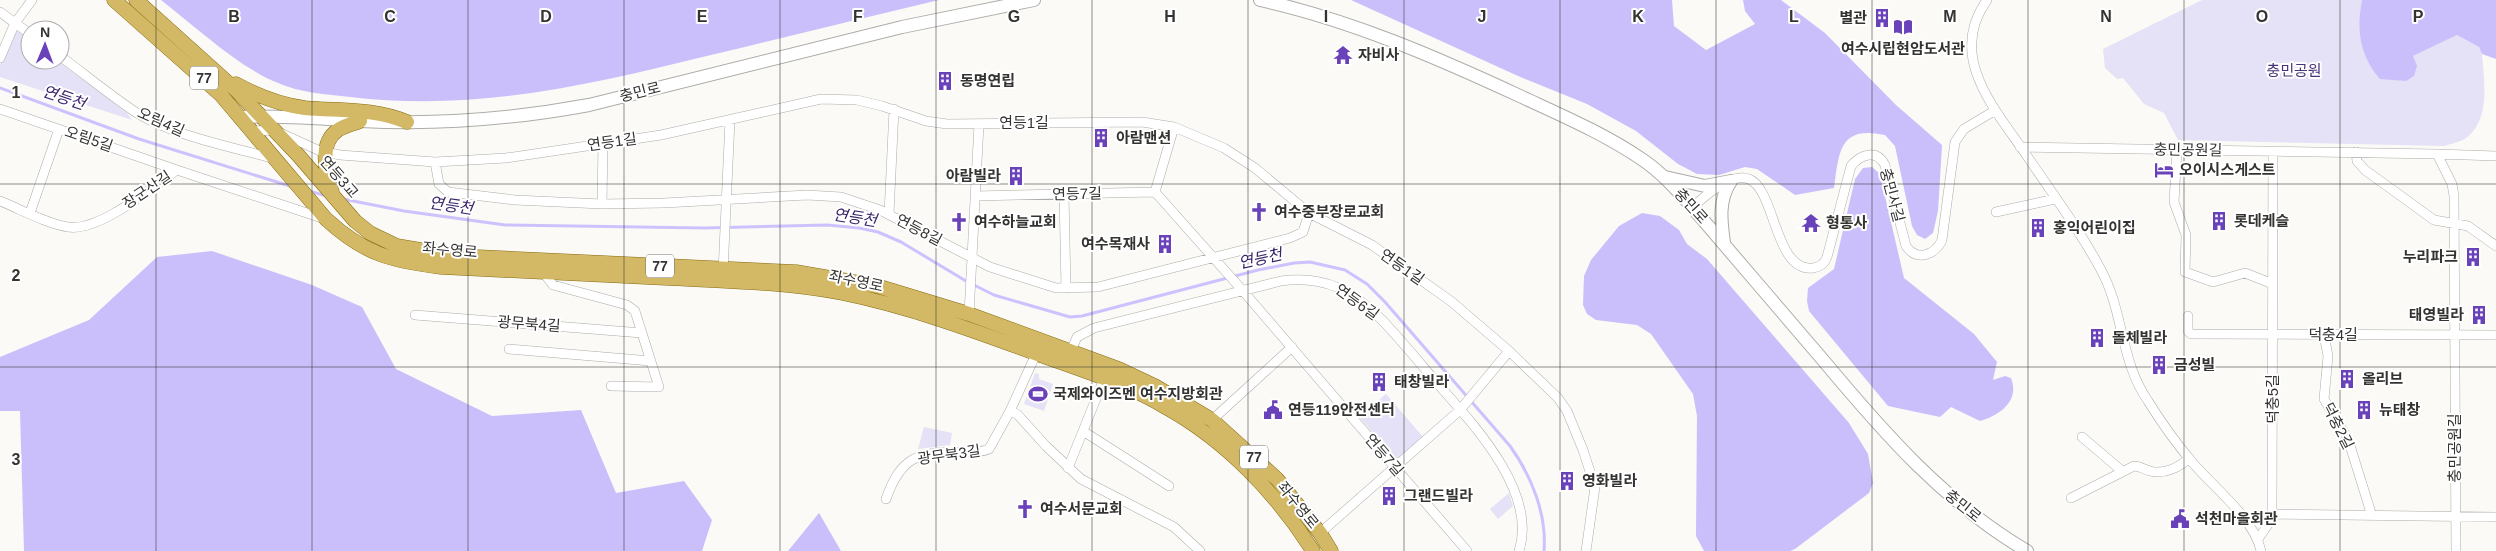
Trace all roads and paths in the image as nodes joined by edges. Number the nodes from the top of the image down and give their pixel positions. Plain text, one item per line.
1 (32, 0) edge
2 (114, 0) edge
3 (136, 0) edge
4 (1034, 0) edge
5 (1260, 0) edge
6 (1987, 0) edge
7 (0, 12) edge
8 (15, 23) junction
9 (20, 27) edge
10 (0, 58) edge
11 (70, 63) edge
12 (224, 79) junction
13 (0, 109) edge
14 (894, 110) junction
15 (1994, 111) junction
16 (260, 116) junction
17 (239, 117) junction
18 (730, 120) junction
19 (360, 121) junction
20 (407, 122) junction
21 (978, 124) junction
22 (1174, 127) junction
23 (59, 129) junction
24 (274, 130) junction
25 (252, 131) junction
26 (603, 143) junction
27 (2020, 146) junction
28 (2178, 150) junction
29 (2273, 151) junction
30 (2356, 152) junction
31 (2437, 154) junction
32 (2496, 156) edge
33 (326, 158) junction
34 (436, 162) junction
35 (279, 163) junction
36 (177, 170) junction
37 (1665, 178) junction
38 (294, 181) junction
39 (1731, 181) junction
40 (1155, 192) junction
41 (1064, 194) junction
42 (975, 196) junction
43 (726, 199) junction
44 (2055, 199) junction
45 (0, 201) edge
46 (338, 201) junction
47 (602, 204) junction
48 (1692, 207) junction
49 (1996, 212) dead end
50 (30, 213) junction
51 (1309, 213) junction
52 (889, 214) junction
53 (326, 219) junction
54 (354, 221) joint
55 (2454, 225) junction
56 (1724, 243) junction
57 (2496, 246) edge
58 (1213, 257) junction
59 (972, 259) junction
60 (543, 272) junction
61 (722, 275) junction
62 (2273, 284) junction
63 (1066, 288) junction
64 (1244, 291) junction
65 (969, 311) junction
66 (416, 315) dead end
67 (2188, 316) dead end
68 (642, 333) junction
69 (2273, 335) junction
70 (2324, 335) junction
71 (2455, 335) junction
72 (2496, 335) edge
73 (1292, 347) junction
74 (509, 350) dead end
75 (1509, 351) junction
76 (1076, 353) junction
77 (1036, 354) junction
78 (651, 361) junction
79 (1077, 369) junction
80 (1104, 379) junction
81 (611, 386) dead end
82 (1460, 410) junction
83 (1010, 411) junction
84 (1212, 420) junction
85 (1083, 431) junction
86 (2082, 437) dead end
87 (2189, 458) junction
88 (1394, 467) junction
89 (1068, 468) junction
90 (2122, 471) junction
91 (1169, 486) dead end
92 (2071, 498) dead end
93 (886, 499) dead end
94 (2272, 514) junction
95 (2372, 516) junction
96 (2456, 517) junction
97 (2496, 517) edge
98 (1320, 533) junction
99 (2258, 539) junction
100 (1200, 551) edge
101 (1313, 551) edge
102 (1331, 551) edge
103 (1467, 551) edge
104 (1520, 551) edge
105 (1586, 551) edge
106 (2027, 551) edge
107 (2261, 551) edge
108 (2456, 551) edge

1 - 8 street
2 - 17 main road, 77
3 - 12 main road, 77
4 - 20 street, 충민로
5 - 37 street, 충민로
6 - 15 street
7 - 8 street
8 - 9 street
8 - 10 street
11 - 35 street, 오림4길
12 - 16 main road, 77
12 - 20 main road
13 - 23 street, 오림5길
14 - 18 street, 연등1길
14 - 21 street, 연등1길
14 - 52 street
15 - 27 street
15 - 39 street, 충민사길
16 - 17 street, 충민로
16 - 19 street, 충민로
16 - 24 main road, 77
17 - 25 main road, 77
18 - 26 street, 연등1길
18 - 43 street
19 - 20 street, 충민로
19 - 33 main road
21 - 22 street, 연등1길
21 - 42 street
22 - 40 street
22 - 51 street, 연등1길
23 - 36 street, 오림5길
23 - 50 street
24 - 25 street, 연등1길
24 - 33 street, 연등1길
24 - 46 main road, 연등3교 / 77
25 - 35 main road, 77
26 - 34 street, 연등1길
26 - 47 street
27 - 28 street, 충민공원길
27 - 44 street
28 - 29 street, 충민공원길
28 - 62 street
29 - 30 street, 충민공원길
29 - 62 street, 덕충5길
30 - 31 street, 충민공원길
30 - 55 street
31 - 32 street
31 - 55 street, 충민공원길
33 - 34 street, 연등1길
33 - 46 main road
34 - 47 street, 연등8길
35 - 38 main road, 77
36 - 50 street, 장군산길
36 - 53 street, 장군산길
37 - 39 street
37 - 48 street, 충민로
38 - 46 main road
38 - 53 main road, 77
39 - 48 street
39 - 56 street
40 - 41 street, 연등7길
40 - 58 street
41 - 42 street, 연등7길
41 - 63 street
42 - 59 street
43 - 47 street, 연등8길
43 - 52 street, 연등8길
43 - 61 street
44 - 49 street
44 - 87 street
45 - 50 street, 장군산길
46 - 54 main road, 연등3교 / 77
48 - 56 street, 충민로
51 - 58 street, 연등8길
51 - 75 street, 연등1길
52 - 59 street, 연등8길
53 - 60 main road, 좌수영로 / 77
54 - 61 main road, 좌수영로 / 77
55 - 57 street
55 - 71 street, 충민공원길
56 - 106 street, 충민로
58 - 63 street, 연등8길
58 - 64 street, 연등7길
59 - 63 street, 연등8길
59 - 65 street
60 - 61 main road, 좌수영로 / 77
60 - 68 street
61 - 65 main road, 좌수영로 / 77
61 - 77 main road, 좌수영로 / 77
62 - 69 street, 덕충5길
64 - 73 street, 연등7길
64 - 76 street, 연등6길
64 - 82 street, 연등6길
65 - 76 main road, 좌수영로 / 77
66 - 68 street, 광무북4길
67 - 69 street, 덕충4길
68 - 78 street
69 - 70 street, 덕충4길
69 - 94 street, 덕충5길
70 - 71 street, 덕충4길
70 - 95 street, 덕충2길
71 - 72 street, 덕충4길
71 - 96 street, 충민공원길
73 - 84 street
73 - 88 street, 연등7길
74 - 78 street
75 - 82 street
75 - 105 street, 연등1길
76 - 79 main road
76 - 84 main road, 좌수영로 / 77
77 - 79 main road, 좌수영로 / 77
77 - 83 street, 광무북3길
78 - 81 street
79 - 80 main road, 좌수영로 / 77
80 - 85 street
80 - 101 main road, 좌수영로 / 77
82 - 88 street
82 - 104 street, 연등6길
83 - 89 street
83 - 93 street, 광무북3길
84 - 98 main road, 좌수영로 / 77
85 - 89 street
85 - 91 street
86 - 90 street
87 - 90 street
87 - 99 street
88 - 98 street
88 - 103 street, 연등7길
89 - 100 street
90 - 92 street
94 - 95 street
94 - 99 street
95 - 96 street
96 - 97 street
96 - 108 street, 충민공원길
98 - 102 main road, 좌수영로 / 77
99 - 107 street

